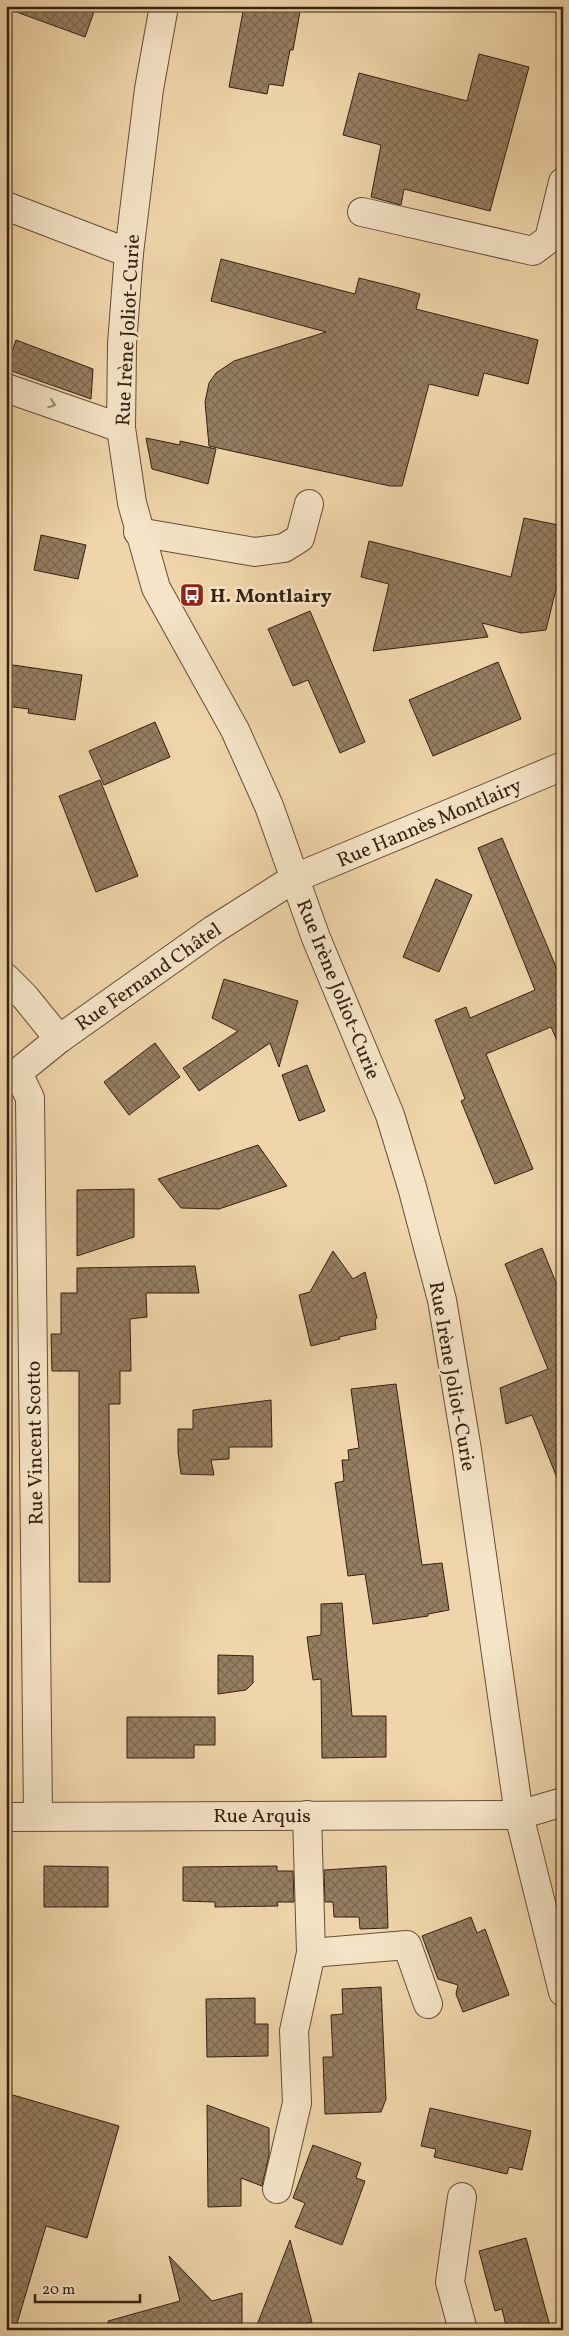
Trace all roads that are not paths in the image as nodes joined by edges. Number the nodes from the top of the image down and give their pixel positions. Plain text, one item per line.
1 (164, 6) edge
2 (563, 182) edge
3 (6, 206) edge
4 (362, 212) dead end
5 (129, 253) junction
6 (6, 388) edge
7 (121, 428) junction
8 (309, 504) dead end
9 (138, 532) junction
10 (563, 766) edge
11 (295, 878) junction
12 (6, 978) edge
13 (59, 1039) junction
14 (12, 1078) edge
15 (563, 1802) edge
16 (307, 1815) junction
17 (519, 1815) junction
18 (6, 1816) edge
19 (38, 1816) junction
20 (311, 1953) junction
21 (563, 1992) edge
22 (428, 2004) dead end
23 (277, 2189) dead end
24 (462, 2197) dead end
25 (463, 2330) edge

1 - 5 street, Rue Irène Joliot-Curie
2 - 4 street
3 - 5 street
5 - 7 street, Rue Irène Joliot-Curie
6 -> 7 street
7 - 9 street, Rue Irène Joliot-Curie
8 - 9 street
9 - 11 street, Rue Irène Joliot-Curie
10 - 11 street, Rue Hannès Montlairy
11 - 13 street, Rue Fernand Châtel
11 - 17 street, Rue Irène Joliot-Curie
12 - 13 street
13 - 14 street, Rue Fernand Châtel
14 - 19 street, Rue Vincent Scotto
15 - 17 street, Rue Arquis
16 - 17 street, Rue Arquis
16 - 19 street, Rue Arquis
16 - 20 street
17 - 21 street, Rue Irène Joliot-Curie
18 - 19 street, Rue Arquis
20 - 22 street
20 - 23 street
24 - 25 street

